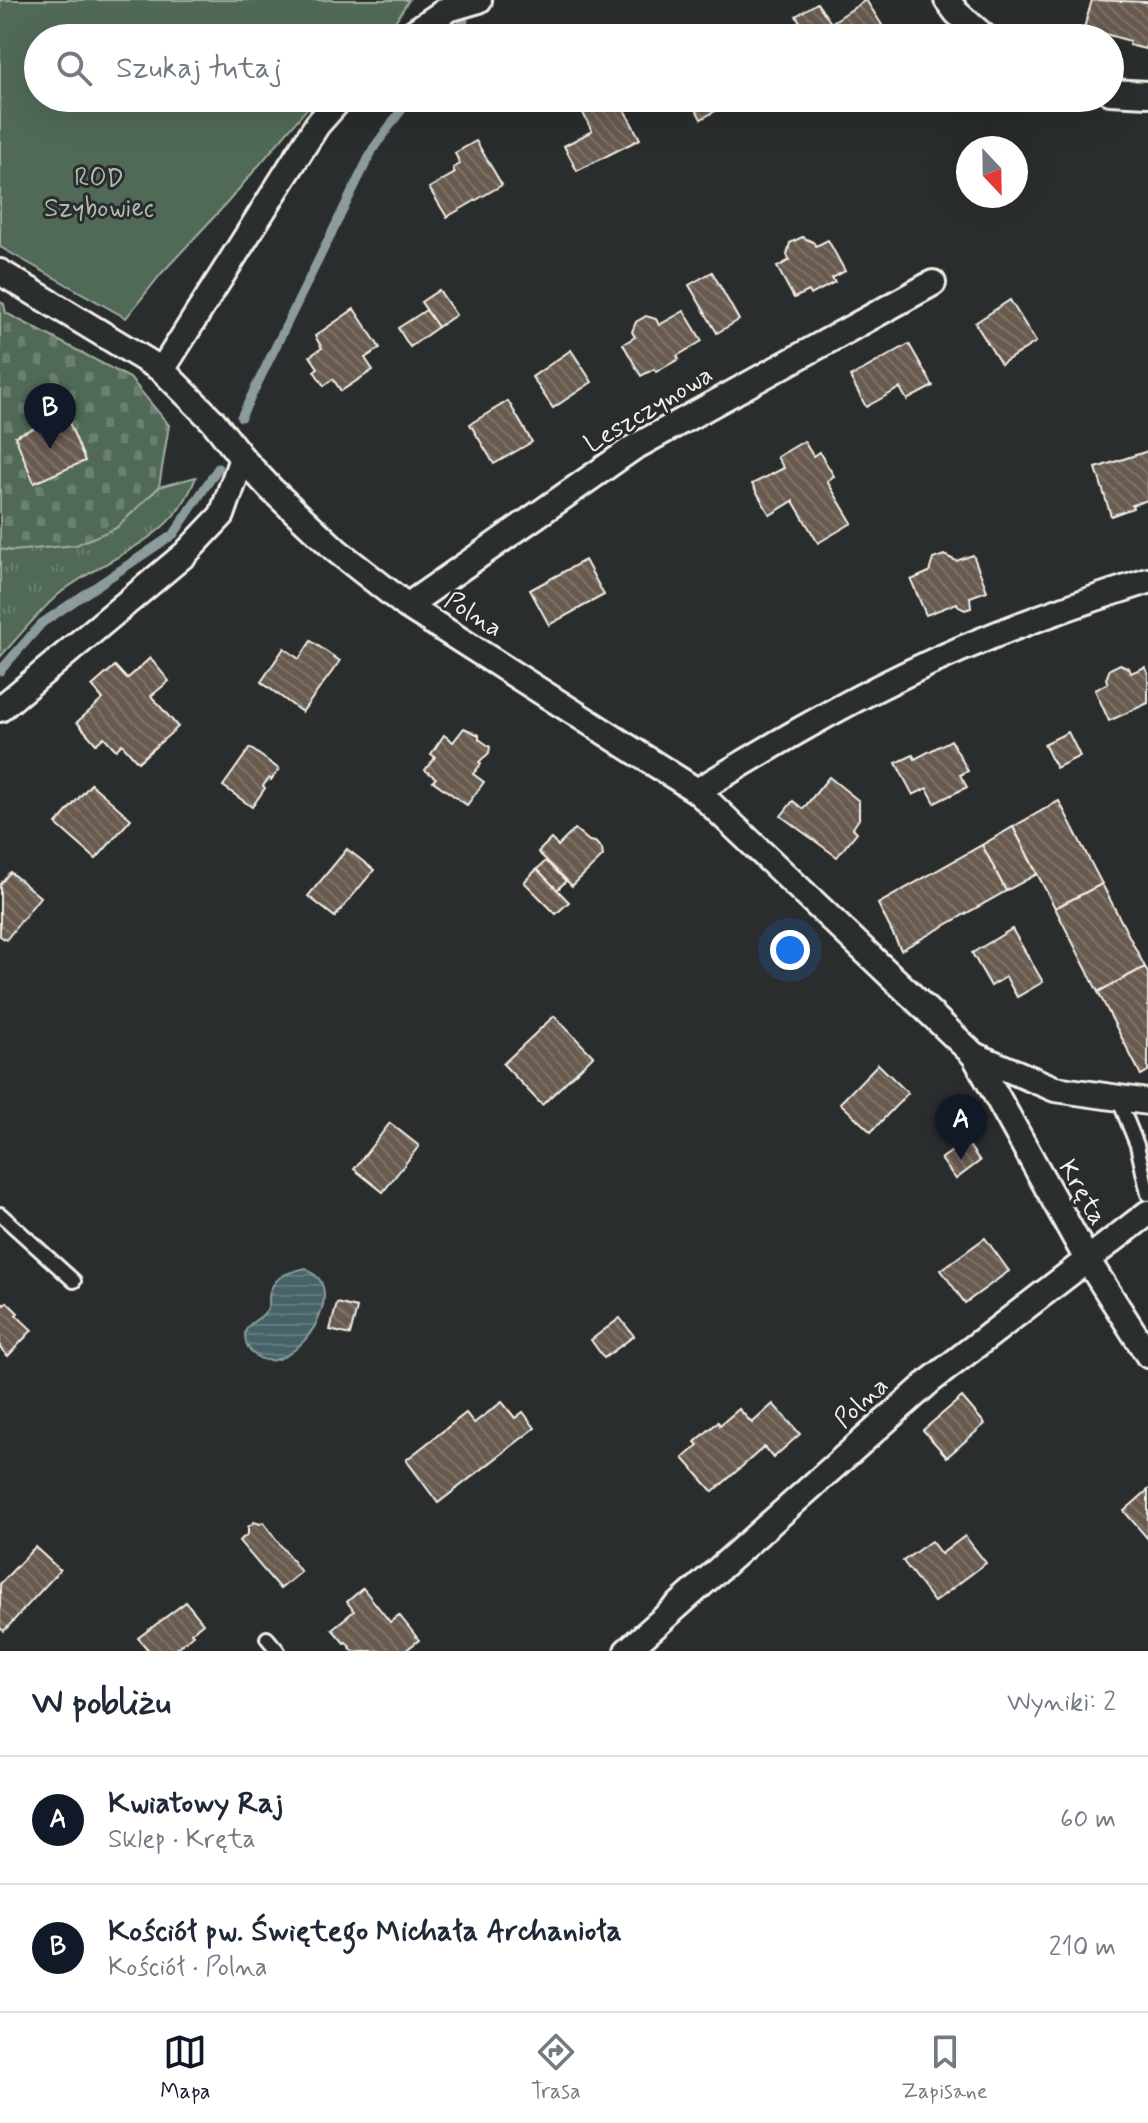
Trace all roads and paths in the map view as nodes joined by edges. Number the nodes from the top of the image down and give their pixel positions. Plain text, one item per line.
1 (479, 0) edge
2 (947, 0) edge
3 (426, 24) edge
4 (970, 24) edge
5 (1124, 93) edge
6 (1148, 94) edge
7 (329, 112) edge
8 (0, 272) edge
9 (933, 283) dead end
10 (162, 370) junction
11 (242, 458) junction
12 (1148, 581) edge
13 (407, 606) junction
14 (0, 709) edge
15 (697, 791) junction
16 (974, 1055) junction
17 (1118, 1098) junction
18 (1148, 1102) edge
19 (1148, 1194) edge
20 (1148, 1213) edge
21 (0, 1214) edge
22 (1088, 1261) junction
23 (74, 1281) dead end
24 (1148, 1355) edge
25 (267, 1638) dead end
26 (278, 1651) edge
27 (627, 1651) edge

1 - 3 street
2 - 4 street
5 - 6 street
7 - 10 street
8 - 10 street, Polna
9 - 13 street, Leszczynowa
10 - 11 street, Polna
11 - 13 street, Polna
11 - 14 street
12 - 15 street
13 - 15 street, Polna
15 - 16 street, Polna
16 - 17 street, Polna
16 - 22 street, Kręta
17 - 18 street, Polna
17 - 19 lane
20 - 22 street, Polna
21 - 23 lane
22 - 24 street, Kręta
22 - 27 street, Polna
25 - 26 lane

